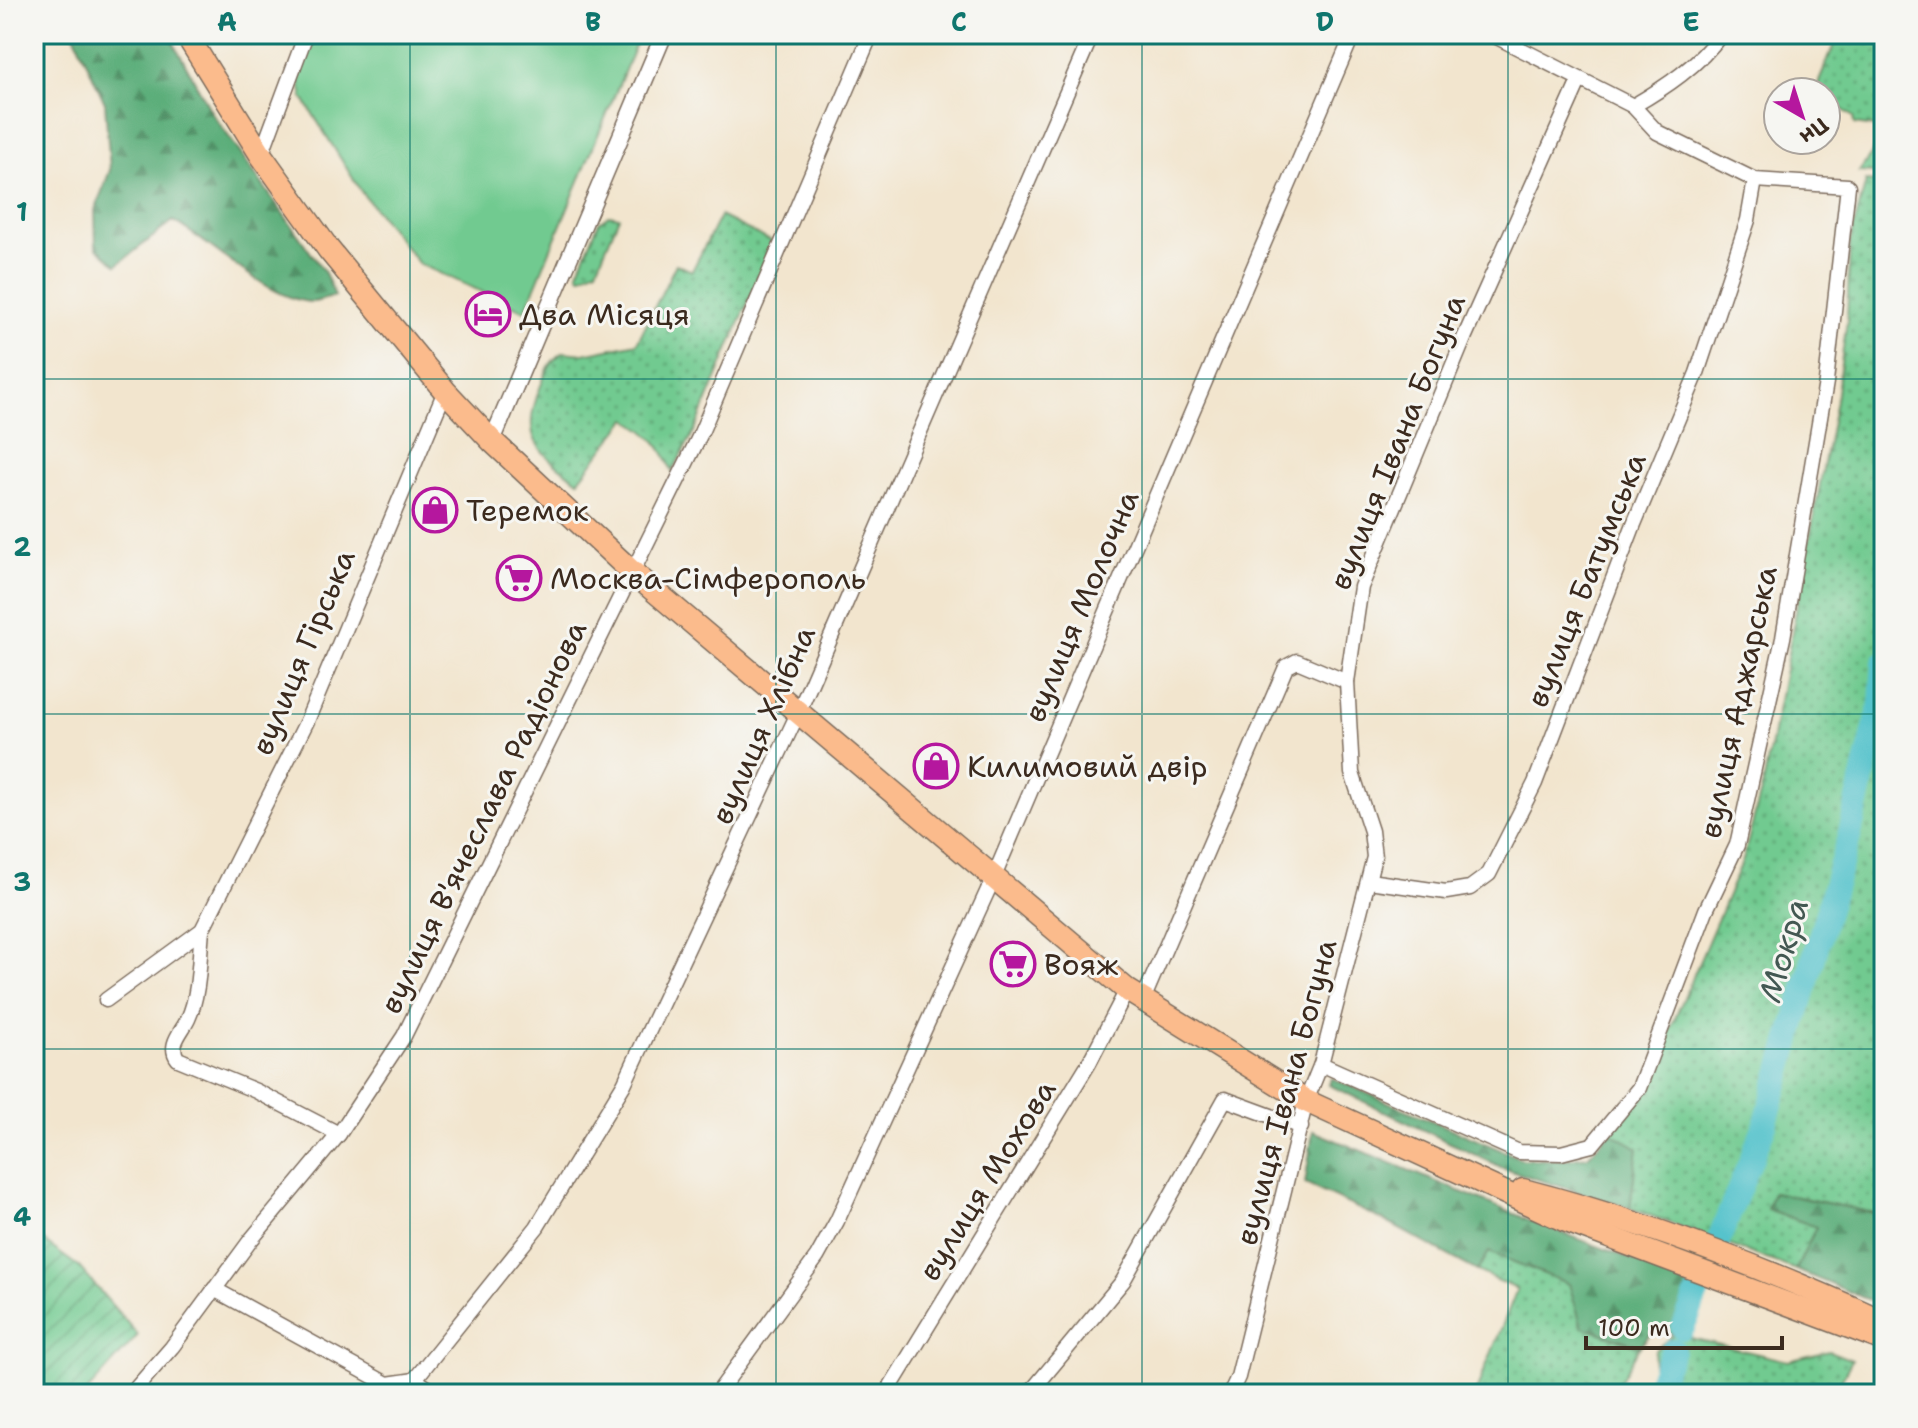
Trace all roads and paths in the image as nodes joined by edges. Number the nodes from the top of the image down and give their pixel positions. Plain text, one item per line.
1 (186, 34) edge
2 (306, 34) edge
3 (664, 34) edge
4 (871, 34) edge
5 (1092, 34) edge
6 (1353, 34) edge
7 (1491, 34) edge
8 (1721, 34) edge
9 (1579, 81) junction
10 (1633, 106) junction
11 (261, 155) junction
12 (1755, 180) junction
13 (445, 391) junction
14 (492, 441) junction
15 (631, 571) junction
16 (1347, 682) junction
17 (799, 711) junction
18 (993, 879) junction
19 (1369, 881) junction
20 (202, 930) junction
21 (1135, 995) junction
22 (106, 1000) dead end
23 (1321, 1064) junction
24 (1306, 1101) junction
25 (1301, 1127) junction
26 (339, 1134) junction
27 (1479, 1179) junction
28 (214, 1289) junction
29 (1884, 1322) edge
30 (1884, 1340) edge
31 (415, 1380) junction
32 (131, 1394) edge
33 (403, 1394) edge
34 (437, 1394) edge
35 (717, 1394) edge
36 (886, 1394) edge
37 (1029, 1394) edge
38 (1230, 1394) edge

1 - 11 highway
2 - 11 street
3 - 14 street
4 - 15 street, вулиця В'ячеслава Радіонова
5 - 17 street, вулиця Хлібна
6 - 18 street, вулиця Молочна
7 - 9 street
8 - 10 street
9 - 10 street
9 - 16 street, вулиця Івана Богуна
10 - 12 street
11 - 13 highway
12 - 19 street, вулиця Батумська
12 - 23 street, вулиця Аджарська
13 - 14 highway
13 - 20 street, вулиця Гірська
14 - 15 highway
15 - 17 highway
15 - 26 street, вулиця В'ячеслава Радіонова
16 - 19 street, вулиця Івана Богуна
16 - 21 street, вулиця Мохова
17 - 18 highway
17 - 31 street, вулиця Хлібна
18 - 21 highway
18 - 35 street, вулиця Молочна
19 - 23 street, вулиця Івана Богуна
20 - 22 street, вулиця Гірська
20 - 26 street, вулиця Гірська
21 - 24 highway
21 - 36 street, вулиця Мохова
23 - 24 street, вулиця Івана Богуна
24 - 25 street, вулиця Івана Богуна
24 - 27 highway
25 - 37 street
25 - 38 street, вулиця Івана Богуна
26 - 28 street, вулиця В'ячеслава Радіонова
27 - 29 highway
27 - 30 highway
28 - 31 street
28 - 32 street, вулиця В'ячеслава Радіонова
31 - 33 street, вулиця Хлібна
31 - 34 street

